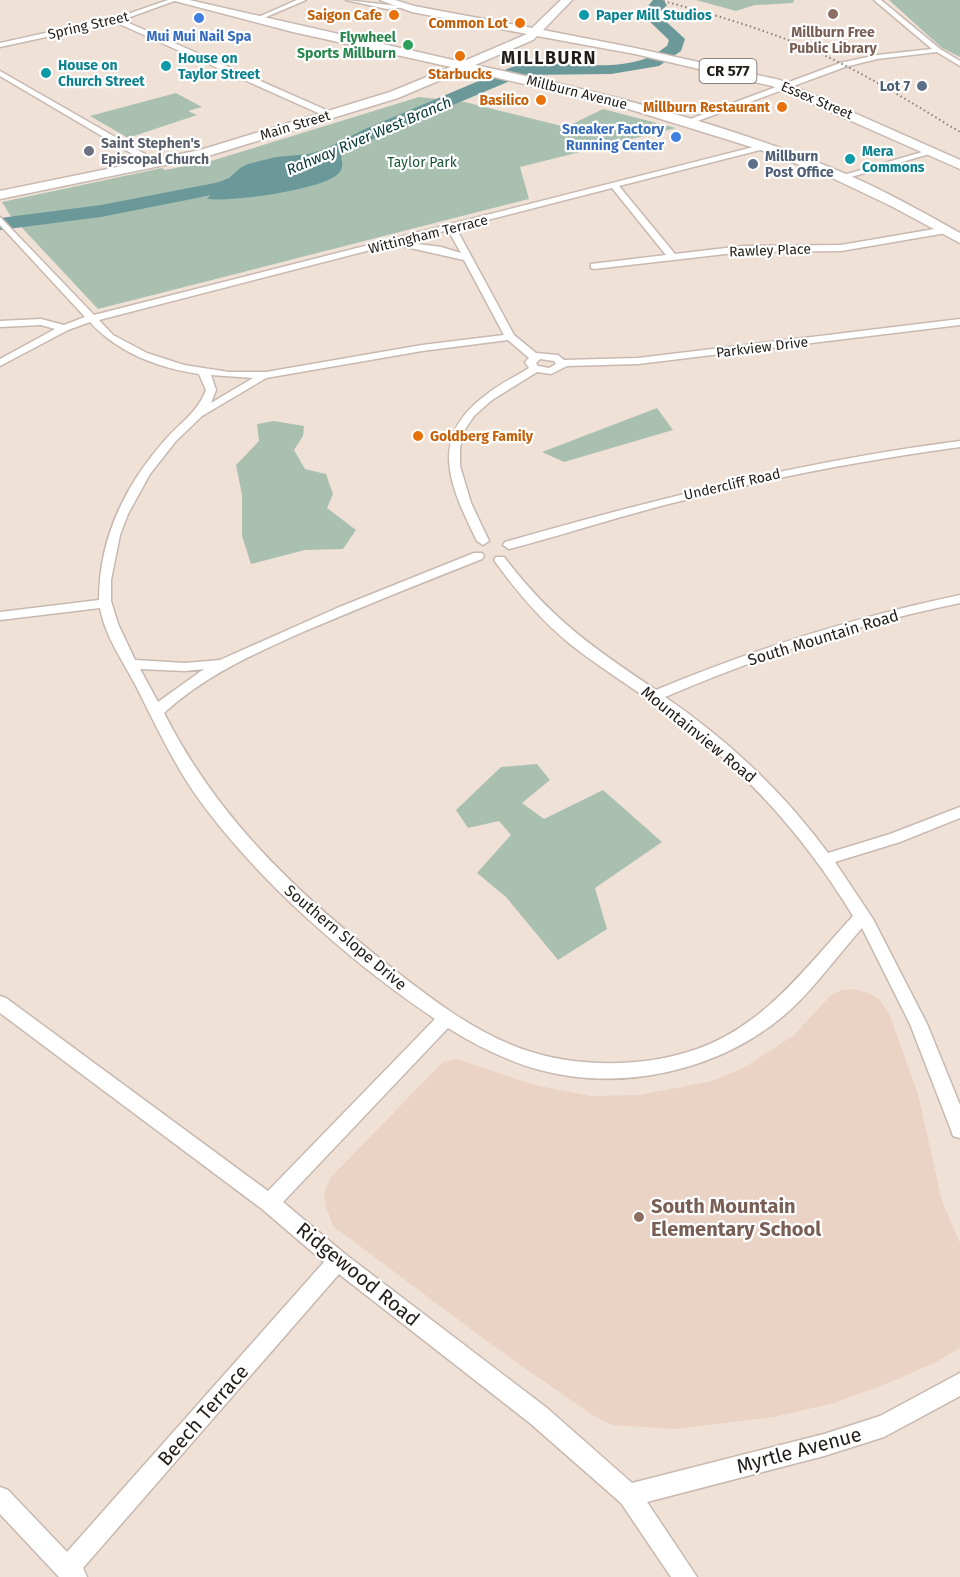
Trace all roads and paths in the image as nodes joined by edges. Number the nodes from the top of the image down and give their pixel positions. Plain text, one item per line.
1 (175, 0) edge
2 (303, 0) edge
3 (349, 0) edge
4 (385, 0) edge
5 (567, 0) edge
6 (877, 0) edge
7 (403, 7) junction
8 (256, 19) junction
9 (116, 20) junction
10 (536, 33) junction
11 (0, 45) edge
12 (938, 50) junction
13 (960, 64) edge
14 (467, 66) junction
15 (0, 73) edge
16 (785, 86) junction
17 (330, 115) junction
18 (689, 121) junction
19 (765, 146) junction
20 (932, 152) junction
21 (154, 163) junction
22 (960, 165) edge
23 (841, 177) junction
24 (614, 185) junction
25 (0, 195) edge
26 (0, 220) edge
27 (452, 228) junction
28 (946, 230) junction
29 (960, 239) edge
30 (384, 245) junction
31 (672, 256) junction
32 (469, 258) junction
33 (594, 266) dead end
34 (90, 319) junction
35 (960, 322) edge
36 (0, 324) edge
37 (64, 328) junction
38 (510, 337) junction
39 (0, 363) edge
40 (535, 363) junction
41 (562, 363) junction
42 (204, 372) junction
43 (266, 375) junction
44 (199, 415) junction
45 (960, 444) edge
46 (483, 542) junction
47 (509, 545) junction
48 (478, 556) junction
49 (500, 560) junction
50 (960, 599) edge
51 (105, 603) junction
52 (0, 616) edge
53 (227, 660) junction
54 (132, 664) junction
55 (655, 696) junction
56 (156, 712) junction
57 (960, 812) edge
58 (827, 860) junction
59 (862, 917) junction
60 (0, 1003) edge
61 (446, 1019) junction
62 (960, 1130) edge
63 (269, 1203) junction
64 (338, 1261) junction
65 (960, 1384) edge
66 (629, 1495) junction
67 (0, 1498) edge
68 (71, 1573) edge
69 (685, 1577) edge

1 - 8 main road, Millburn Avenue
1 - 9 street, Spring Street
2 - 8 street
3 - 7 street
4 - 7 main road, Essex Street
5 - 10 main road, Main Street
6 - 12 street
7 - 10 main road, Essex Street
8 - 14 main road, Millburn Avenue
9 - 11 street, Spring Street
9 - 17 street
10 - 14 main road, Main Street
10 - 16 main road, Essex Street / CR 577
12 - 13 street
12 - 16 street
14 - 17 main road, Main Street
14 - 18 main road, Millburn Avenue
15 - 21 street
16 - 18 street
16 - 20 main road, Essex Street / CR 577
17 - 21 main road, Main Street
18 - 19 main road, Millburn Avenue
19 - 23 main road, Millburn Avenue
19 - 24 street, Wittingham Terrace
20 - 22 main road, Essex Street / CR 577
20 - 23 street
21 - 25 main road, Main Street
23 - 28 main road, Millburn Avenue
24 - 27 street, Wittingham Terrace
24 - 31 street
26 - 34 street
27 - 30 street, Wittingham Terrace
27 - 32 street
28 - 29 main road, Millburn Avenue
28 - 31 street, Rawley Place
30 - 32 street
30 - 34 street, Wittingham Terrace
31 - 33 street, Rawley Place
32 - 38 street
34 - 37 street
34 - 42 street
35 - 41 street, Parkview Drive
36 - 37 street
37 - 39 street
38 - 40 street
38 - 43 street
40 - 41 street
40 - 41 street
40 - 46 street
42 - 43 street
42 - 44 street, Southern Slope Drive
43 - 44 street
44 - 51 street, Southern Slope Drive
45 - 47 street, Undercliff Road
46 - 47 street
46 - 48 street
47 - 49 street
48 - 49 street
48 - 53 street
49 - 55 street, Mountainview Road
50 - 55 street, South Mountain Road
51 - 52 street
51 - 54 street, Southern Slope Drive
53 - 54 street
53 - 56 street
54 - 56 street, Southern Slope Drive
55 - 58 street, Mountainview Road
56 - 61 street, Southern Slope Drive
57 - 58 street
58 - 59 street, Mountainview Road
59 - 61 street, Southern Slope Drive
59 - 62 street, Mountainview Road
60 - 63 street, Ridgewood Road
61 - 63 street
63 - 64 street, Ridgewood Road
64 - 66 street, Ridgewood Road
64 - 68 street, Beech Terrace
65 - 66 street, Myrtle Avenue
66 - 69 street, Ridgewood Road
67 - 68 street

